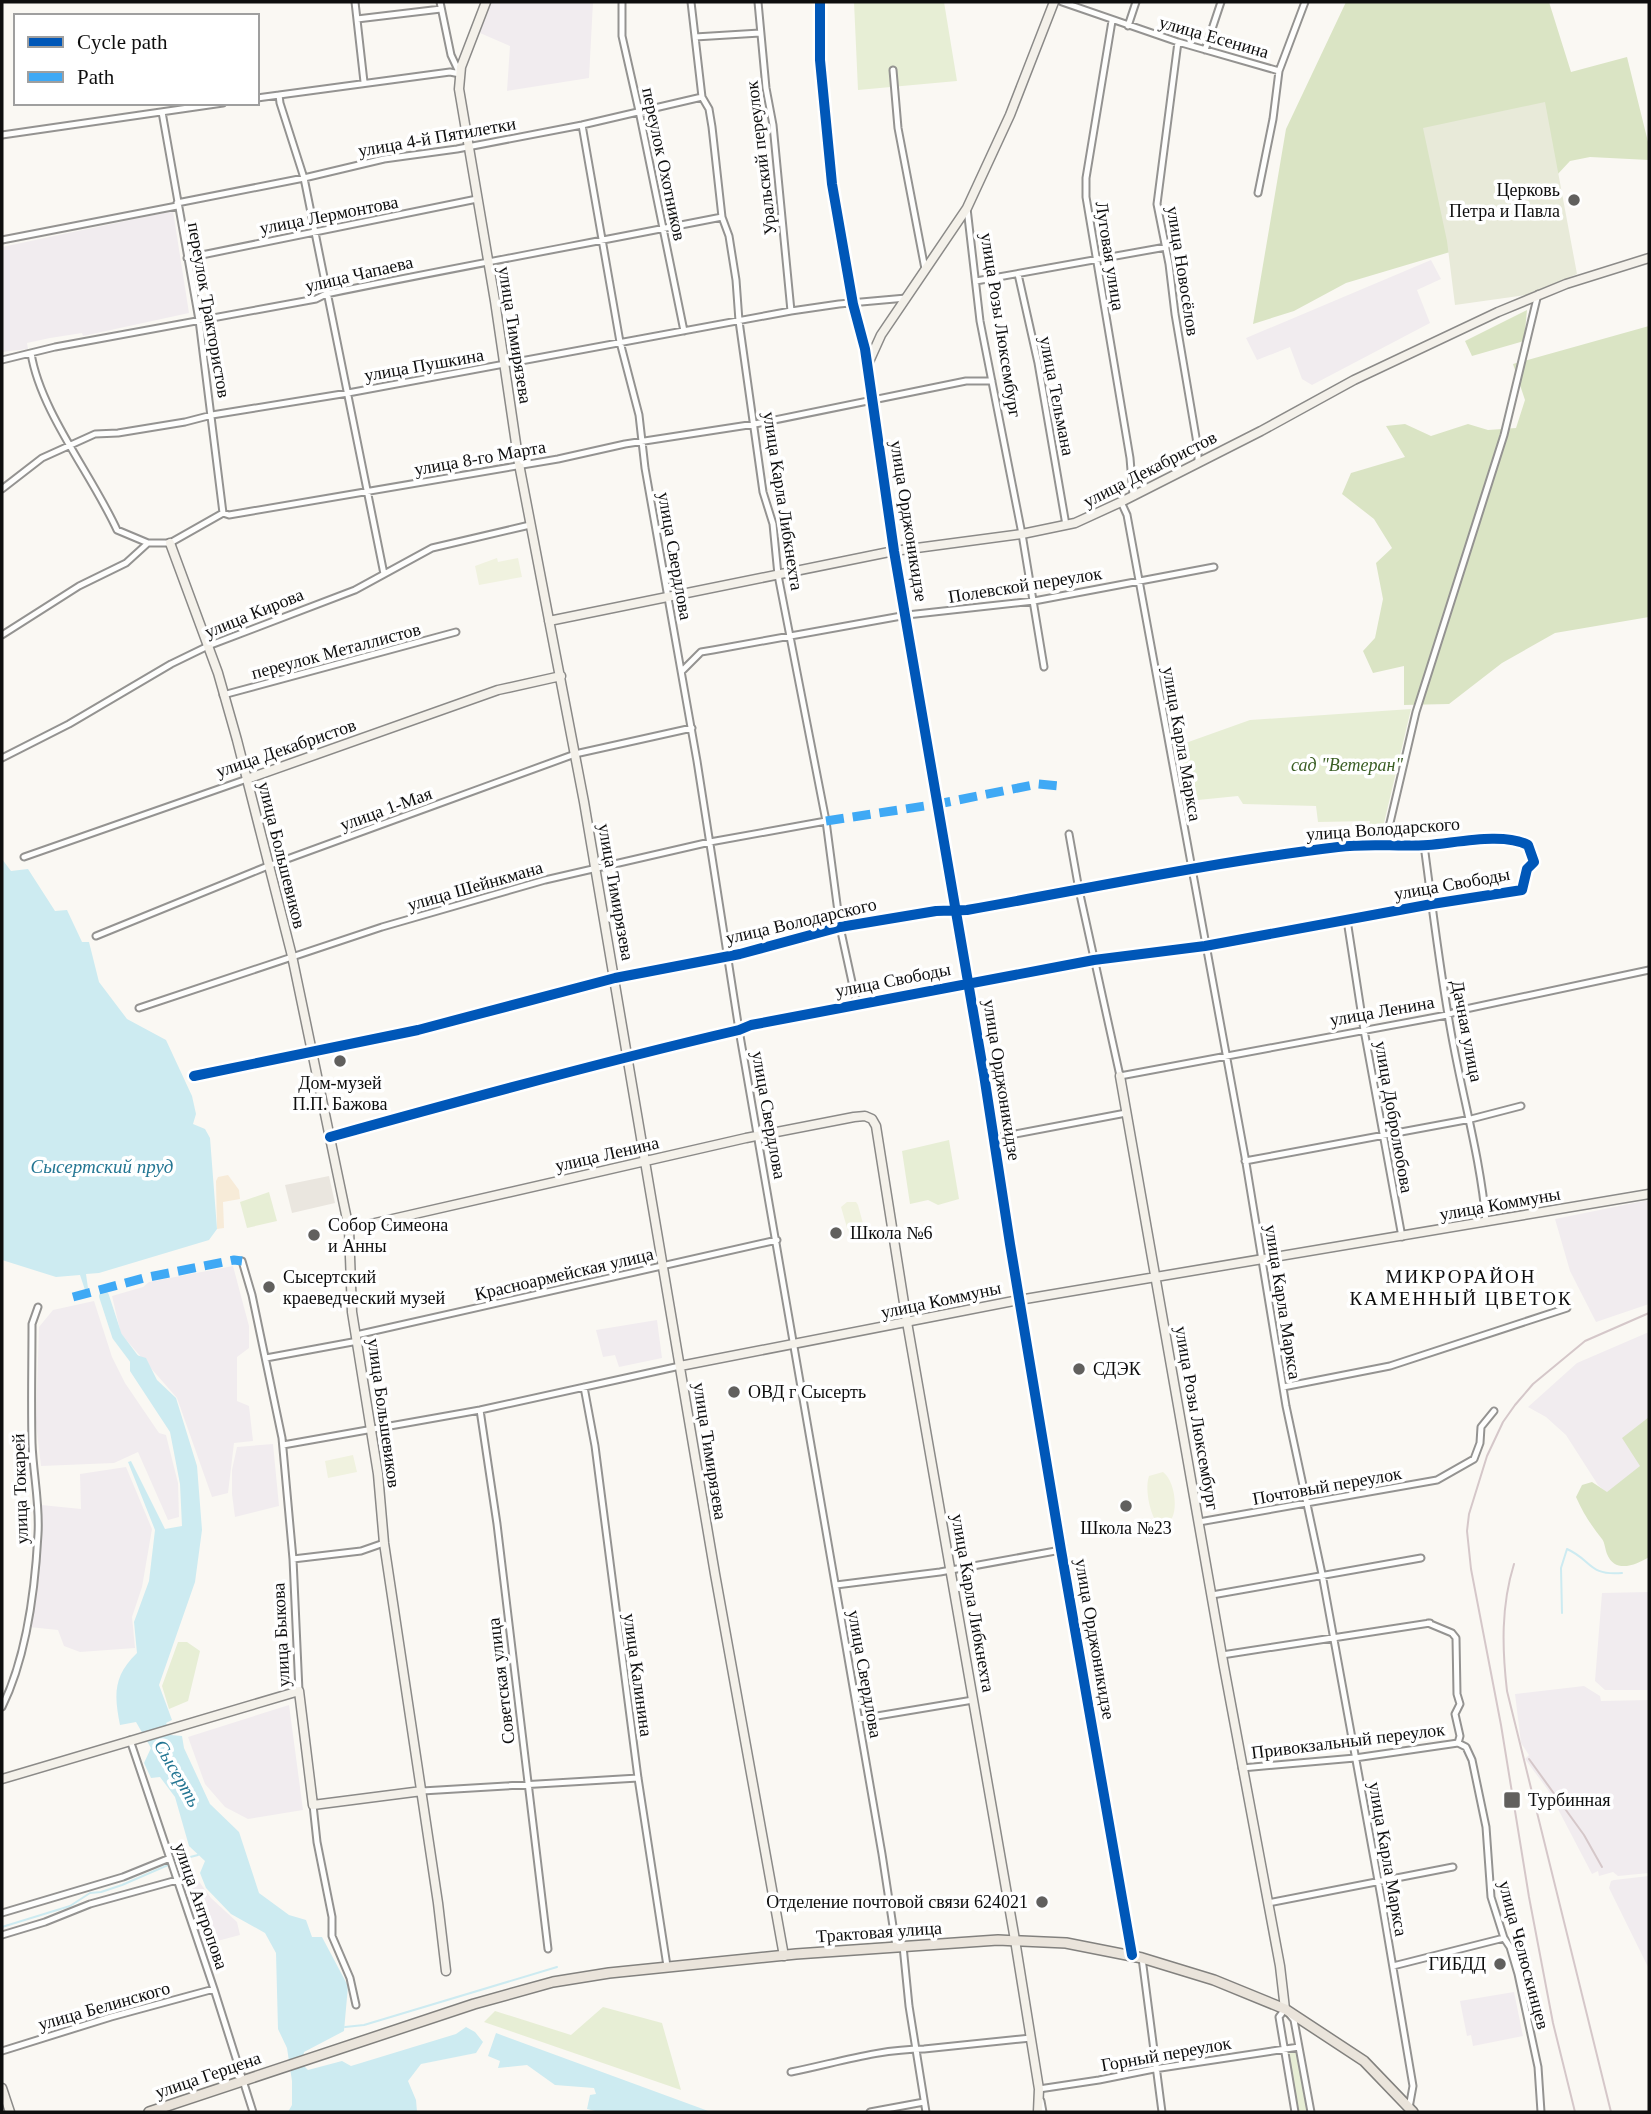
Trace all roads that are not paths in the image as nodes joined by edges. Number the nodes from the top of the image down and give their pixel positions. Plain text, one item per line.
1 (355, 2) edge
2 (486, 2) edge
3 (622, 2) edge
4 (691, 2) edge
5 (758, 2) edge
6 (820, 2) edge
7 (1054, 2) edge
8 (1062, 2) edge
9 (1136, 2) edge
10 (1221, 2) edge
11 (1305, 2) edge
12 (440, 5) edge
13 (357, 19) junction
14 (1112, 20) junction
15 (1128, 26) junction
16 (760, 33) junction
17 (695, 37) junction
18 (1178, 42) junction
19 (1205, 50) junction
20 (892, 71) dead end
21 (1279, 71) junction
22 (460, 74) junction
23 (364, 82) junction
24 (279, 95) junction
25 (702, 97) junction
26 (259, 98) edge
27 (209, 105) edge
28 (639, 111) junction
29 (162, 112) junction
30 (582, 125) junction
31 (2, 135) edge
32 (468, 146) junction
33 (304, 178) junction
34 (1258, 193) dead end
35 (477, 200) junction
36 (177, 204) junction
37 (967, 208) junction
38 (722, 217) junction
39 (663, 229) junction
40 (314, 232) junction
41 (2, 240) edge
42 (603, 241) junction
43 (1166, 247) junction
44 (187, 258) junction
45 (1649, 258) edge
46 (1096, 260) junction
47 (488, 261) junction
48 (926, 272) junction
49 (1018, 274) junction
50 (976, 281) junction
51 (326, 294) junction
52 (1538, 294) junction
53 (906, 298) junction
54 (853, 304) junction
55 (791, 311) junction
56 (199, 320) junction
57 (739, 321) junction
58 (684, 331) junction
59 (620, 342) junction
60 (31, 353) junction
61 (2, 360) edge
62 (505, 364) junction
63 (867, 366) junction
64 (992, 381) junction
65 (348, 393) junction
66 (871, 400) junction
67 (212, 415) junction
68 (755, 424) junction
69 (643, 442) junction
70 (71, 447) junction
71 (1198, 462) junction
72 (519, 464) junction
73 (2, 489) edge
74 (367, 492) junction
75 (1133, 495) junction
76 (1121, 502) junction
77 (223, 513) junction
78 (530, 525) junction
79 (1066, 525) junction
80 (1022, 534) junction
81 (148, 543) junction
82 (170, 543) junction
83 (894, 551) junction
84 (1213, 567) dead end
85 (384, 574) junction
86 (778, 575) junction
87 (1138, 581) junction
88 (667, 597) junction
89 (1034, 601) junction
90 (906, 615) junction
91 (549, 621) junction
92 (456, 632) dead end
93 (2, 635) edge
94 (790, 635) junction
95 (208, 646) junction
96 (1044, 667) dead end
97 (682, 671) junction
98 (561, 676) junction
99 (222, 696) junction
100 (692, 728) junction
101 (575, 754) junction
102 (2, 758) edge
103 (247, 779) junction
104 (826, 821) junction
105 (1069, 834) dead end
106 (710, 842) junction
107 (1385, 844) junction
108 (1424, 845) junction
109 (24, 857) dead end
110 (1534, 862) joint
111 (268, 866) junction
112 (1191, 867) junction
113 (596, 869) junction
114 (1079, 891) junction
115 (1432, 904) junction
116 (957, 911) junction
117 (1347, 920) junction
118 (840, 927) junction
119 (96, 936) dead end
120 (1205, 946) junction
121 (292, 956) junction
122 (727, 956) junction
123 (1094, 960) junction
124 (1649, 970) edge
125 (615, 978) junction
126 (968, 983) junction
127 (857, 1005) junction
128 (139, 1008) dead end
129 (1447, 1015) junction
130 (739, 1030) junction
131 (1364, 1030) junction
132 (313, 1051) junction
133 (629, 1055) junction
134 (1226, 1056) junction
135 (194, 1076) dead end
136 (1119, 1076) junction
137 (1521, 1106) dead end
138 (1126, 1113) junction
139 (872, 1119) joint
140 (1471, 1119) junction
141 (1384, 1134) junction
142 (758, 1135) junction
143 (330, 1137) junction
144 (994, 1139) junction
145 (1245, 1161) junction
146 (645, 1162) junction
147 (1649, 1194) edge
148 (1486, 1222) junction
149 (349, 1229) junction
150 (1402, 1237) junction
151 (777, 1240) junction
152 (1262, 1259) junction
153 (242, 1261) dead end
154 (663, 1265) junction
155 (1156, 1277) junction
156 (1020, 1300) junction
157 (38, 1307) dead end
158 (1567, 1308) dead end
159 (907, 1322) junction
160 (357, 1338) junction
161 (794, 1346) junction
162 (266, 1358) junction
163 (680, 1366) junction
164 (584, 1387) junction
165 (1283, 1387) junction
166 (480, 1410) junction
167 (1494, 1411) dead end
168 (370, 1429) junction
169 (283, 1445) junction
170 (1307, 1504) junction
171 (1199, 1522) junction
172 (384, 1543) junction
173 (1061, 1550) junction
174 (1420, 1558) dead end
175 (293, 1559) junction
176 (952, 1570) junction
177 (1321, 1574) junction
178 (836, 1585) junction
179 (1212, 1595) junction
180 (1332, 1636) junction
181 (1222, 1655) junction
182 (299, 1691) junction
183 (974, 1700) junction
184 (2, 1707) edge
185 (859, 1719) junction
186 (130, 1740) junction
187 (1458, 1743) junction
188 (1355, 1758) junction
189 (1242, 1768) junction
190 (638, 1778) junction
191 (2, 1779) edge
192 (528, 1783) junction
193 (422, 1791) junction
194 (313, 1805) junction
195 (170, 1858) junction
196 (1454, 1867) dead end
197 (177, 1880) junction
198 (1378, 1881) junction
199 (1268, 1903) junction
200 (2, 1913) edge
201 (2, 1935) edge
202 (1504, 1938) junction
203 (1015, 1940) junction
204 (900, 1946) junction
205 (548, 1949) dead end
206 (784, 1956) junction
207 (1137, 1957) junction
208 (667, 1966) junction
209 (1393, 1966) junction
210 (446, 1971) dead end
211 (214, 1989) junction
212 (356, 2005) dead end
213 (1285, 2009) junction
214 (1031, 2038) junction
215 (1299, 2047) junction
216 (915, 2049) junction
217 (1283, 2049) junction
218 (2, 2051) edge
219 (313, 2058) joint
220 (1154, 2069) junction
221 (791, 2072) dead end
222 (243, 2081) junction
223 (2, 2088) edge
224 (1039, 2092) junction
225 (924, 2102) junction
226 (1411, 2110) edge
227 (10, 2112) edge
228 (149, 2112) edge
229 (253, 2112) edge
230 (870, 2112) edge
231 (926, 2112) edge
232 (1040, 2112) edge
233 (1161, 2112) edge
234 (1295, 2112) edge
235 (1311, 2112) edge
236 (1541, 2112) edge

1 - 13 street
2 - 22 street
3 - 28 street, переулок Охотников
4 - 17 street, улица Карла Либкнехта
5 - 16 street, Уральский переулок
6 - 54 street, улица Орджоникидзе
7 - 37 street
8 - 14 street, улица Есенина
9 - 15 street
10 - 19 street
11 - 21 street
12 - 13 street
12 - 22 street, улица Тимирязева
13 - 23 street
14 - 15 street, улица Есенина
14 - 46 street, Луговая улица
15 - 18 street, улица Есенина
16 - 17 street
16 - 55 street, Уральский переулок
17 - 25 street, улица Карла Либкнехта
18 - 19 street, улица Есенина
18 - 43 street, улица Новосёлов
19 - 21 street, улица Есенина
20 - 48 street
21 - 34 street
22 - 23 street
22 - 32 street, улица Тимирязева
23 - 24 street
24 - 26 street
24 - 33 street
25 - 28 street, улица 4-й Пятилетки
25 - 38 street, улица Карла Либкнехта
27 - 29 street
28 - 30 street, улица 4-й Пятилетки
28 - 39 street, переулок Охотников
29 - 31 street
29 - 36 street, переулок Трактористов
30 - 32 street, улица 4-й Пятилетки
30 - 42 street, улица Свердлова
32 - 33 street, улица 4-й Пятилетки
32 - 35 street, улица Тимирязева
33 - 36 street, улица 4-й Пятилетки
33 - 40 street
35 - 40 street, улица Лермонтова
35 - 47 street, улица Тимирязева
36 - 41 street, улица 4-й Пятилетки
36 - 44 street, переулок Трактористов
37 - 48 street
37 - 50 street, улица Розы Люксембург
38 - 39 street, улица Чапаева
38 - 57 street, улица Карла Либкнехта
39 - 42 street, улица Чапаева
39 - 58 street, переулок Охотников
40 - 44 street, улица Лермонтова
40 - 51 street
42 - 47 street, улица Чапаева
42 - 59 street, улица Свердлова
43 - 46 street
43 - 71 street, улица Новосёлов
44 - 56 street, переулок Трактористов
45 - 52 street, улица Декабристов
46 - 49 street
46 - 75 street, Луговая улица
47 - 51 street, улица Чапаева
47 - 62 street, улица Тимирязева
48 - 53 street
49 - 50 street
49 - 79 street, улица Тельмана
50 - 64 street, улица Розы Люксембург
51 - 56 street, улица Чапаева
51 - 65 street
52 - 71 street, улица Декабристов
52 - 107 street
53 - 54 street, улица Пушкина
53 - 63 street
54 - 55 street, улица Пушкина
54 - 63 street, улица Орджоникидзе
55 - 57 street, улица Пушкина
56 - 60 street, улица Чапаева
56 - 67 street, переулок Трактористов
57 - 58 street, улица Пушкина
57 - 68 street, улица Карла Либкнехта
58 - 59 street, улица Пушкина
59 - 62 street, улица Пушкина
59 - 69 street, улица Свердлова
60 - 61 street, улица Чапаева
60 - 70 street
62 - 65 street, улица Пушкина
62 - 72 street, улица Тимирязева
63 - 66 street, улица Орджоникидзе
64 - 66 street, улица 8-го Марта
64 - 80 street, улица Розы Люксембург
65 - 67 street, улица Пушкина
65 - 74 street
66 - 68 street, улица 8-го Марта
66 - 83 street, улица Орджоникидзе
67 - 70 street, улица Пушкина
67 - 77 street, переулок Трактористов
68 - 69 street, улица 8-го Марта
68 - 86 street, улица Карла Либкнехта
69 - 72 street, улица 8-го Марта
69 - 88 street, улица Свердлова
70 - 73 street, улица Пушкина
70 - 81 street
71 - 75 street, улица Декабристов
72 - 74 street, улица 8-го Марта
72 - 78 street, улица Тимирязева
74 - 77 street, улица 8-го Марта
74 - 85 street
75 - 76 street, улица Декабристов
76 - 79 street, улица Декабристов
76 - 87 street, улица Карла Маркса
77 - 82 street, улица 8-го Марта
78 - 85 street, улица Кирова
78 - 91 street, улица Тимирязева
79 - 80 street, улица Декабристов
80 - 83 street, улица Декабристов
80 - 89 street, улица Розы Люксембург
81 - 82 street, улица 8-го Марта
81 - 93 street
82 - 95 street, улица Большевиков
83 - 86 street, улица Декабристов
83 - 90 street, улица Орджоникидзе
84 - 87 street, Полевской переулок
85 - 95 street, улица Кирова
86 - 88 street, улица Декабристов
86 - 94 street, улица Карла Либкнехта
87 - 89 street, Полевской переулок
87 - 112 street, улица Карла Маркса
88 - 91 street, улица Декабристов
88 - 97 street, улица Свердлова
89 - 90 street, Полевской переулок
89 - 96 street, улица Розы Люксембург
90 - 94 street, Полевской переулок
90 - 116 street, улица Орджоникидзе
91 - 98 street, улица Тимирязева
92 - 99 street, переулок Металлистов
94 - 97 street, Полевской переулок
94 - 104 street, улица Карла Либкнехта
95 - 99 street, улица Большевиков
95 - 102 street, улица Кирова
97 - 100 street, улица Свердлова
98 - 101 street, улица Тимирязева
98 - 103 street, улица Декабристов
99 - 103 street, улица Большевиков
100 - 101 street, улица 1-Мая
100 - 106 street, улица Свердлова
101 - 111 street, улица 1-Мая
101 - 113 street, улица Тимирязева
103 - 109 street, улица Декабристов
103 - 111 street, улица Большевиков
104 - 106 street, улица Шейнкмана
104 - 118 street, улица Карла Либкнехта
105 - 114 street, улица Розы Люксембург
106 - 113 street, улица Шейнкмана
106 - 122 street, улица Свердлова
107 - 108 street, улица Володарского
107 - 112 street, улица Володарского
108 - 110 street, улица Володарского
108 - 115 street, Дачная улица
110 - 115 street, улица Свободы
111 - 119 street, улица 1-Мая
111 - 121 street, улица Большевиков
112 - 114 street, улица Володарского
112 - 120 street, улица Карла Маркса
113 - 121 street, улица Шейнкмана
113 - 125 street, улица Тимирязева
114 - 116 street, улица Володарского
114 - 123 street, улица Розы Люксембург
115 - 117 street, улица Свободы
115 - 129 street, Дачная улица
116 - 118 street, улица Володарского
116 - 126 street, улица Орджоникидзе
117 - 120 street, улица Свободы
117 - 131 street, улица Добролюбова
118 - 122 street, улица Володарского
118 - 127 street, улица Карла Либкнехта
120 - 123 street, улица Свободы
120 - 134 street, улица Карла Маркса
121 - 128 street, улица Шейнкмана
121 - 132 street, улица Большевиков
122 - 125 street, улица Володарского
122 - 130 street, улица Свердлова
123 - 126 street, улица Свободы
123 - 136 street, улица Розы Люксембург
124 - 129 street, улица Ленина
125 - 132 street, улица Володарского
125 - 133 street, улица Тимирязева
126 - 127 street, улица Свободы
126 - 144 street, улица Орджоникидзе
127 - 130 street, улица Свободы
129 - 131 street, улица Ленина
129 - 140 street, Дачная улица
130 - 133 street, улица Свободы
130 - 142 street, улица Свердлова
131 - 134 street, улица Ленина
131 - 141 street, улица Добролюбова
132 - 135 street, улица Володарского
132 - 143 street, улица Большевиков
133 - 143 street, улица Свободы
133 - 146 street, улица Тимирязева
134 - 136 street, улица Ленина
134 - 145 street, улица Карла Маркса
136 - 138 street, улица Розы Люксембург
137 - 140 street
138 - 144 street
138 - 155 street, улица Розы Люксембург
139 - 142 street, улица Ленина
139 - 159 street, улица Карла Либкнехта
140 - 141 street
140 - 148 street, Дачная улица
141 - 145 street
141 - 150 street, улица Добролюбова
142 - 146 street, улица Ленина
142 - 151 street, улица Свердлова
143 - 149 street, улица Большевиков
144 - 156 street, улица Орджоникидзе
145 - 152 street, улица Карла Маркса
146 - 149 street, улица Ленина
146 - 154 street, улица Тимирязева
147 - 148 street, улица Коммуны
148 - 150 street, улица Коммуны
149 - 160 street, улица Большевиков
150 - 152 street, улица Коммуны
151 - 154 street, Красноармейская улица
151 - 161 street, улица Свердлова
152 - 155 street, улица Коммуны
152 - 165 street, улица Карла Маркса
153 - 162 street, улица Быкова
154 - 160 street, Красноармейская улица
154 - 163 street, улица Тимирязева
155 - 156 street, улица Коммуны
155 - 171 street, улица Розы Люксембург
156 - 159 street, улица Коммуны
156 - 173 street, улица Орджоникидзе
157 - 184 street, улица Токарей
158 - 165 street
159 - 161 street, улица Коммуны
159 - 176 street, улица Карла Либкнехта
160 - 162 street, Красноармейская улица
160 - 168 street, улица Большевиков
161 - 163 street, улица Коммуны
161 - 178 street, улица Свердлова
162 - 169 street, улица Быкова
163 - 164 street, улица Коммуны
163 - 206 street, улица Тимирязева
164 - 166 street, улица Коммуны
164 - 190 street, улица Калинина
165 - 170 street, улица Карла Маркса
166 - 168 street, улица Коммуны
166 - 192 street, Советская улица
167 - 170 street, Почтовый переулок
168 - 169 street, улица Коммуны
168 - 172 street, улица Большевиков
169 - 175 street, улица Быкова
170 - 171 street, Почтовый переулок
170 - 177 street, улица Карла Маркса
171 - 179 street, улица Розы Люксембург
172 - 175 street
172 - 193 street, улица Большевиков
173 - 176 street
173 - 207 street, улица Орджоникидзе
174 - 177 street
175 - 182 street, улица Быкова
176 - 178 street
176 - 183 street, улица Карла Либкнехта
177 - 179 street
177 - 180 street, улица Карла Маркса
178 - 185 street, улица Свердлова
179 - 181 street, улица Розы Люксембург
180 - 181 street
180 - 187 street, улица Челюскинцев
180 - 188 street, улица Карла Маркса
181 - 189 street, улица Розы Люксембург
182 - 186 street
182 - 194 street, улица Быкова
183 - 185 street
183 - 203 street, улица Карла Либкнехта
185 - 204 street, улица Свердлова
186 - 191 street
186 - 195 street, улица Антропова
187 - 188 street, Привокзальный переулок
187 - 202 street, улица Челюскинцев
188 - 189 street, Привокзальный переулок
188 - 198 street, улица Карла Маркса
189 - 199 street, улица Розы Люксембург
190 - 192 street
190 - 208 street, улица Калинина
192 - 193 street
192 - 205 street, Советская улица
193 - 194 street
193 - 210 street, улица Большевиков
194 - 212 street, улица Быкова
195 - 197 street, улица Антропова
195 - 200 street
196 - 198 street
197 - 201 street
197 - 211 street, улица Антропова
198 - 199 street
198 - 209 street, улица Карла Маркса
199 - 213 street, улица Розы Люксембург
202 - 209 street
202 - 236 street, улица Челюскинцев
203 - 204 main road, Трактовая улица
203 - 207 main road, Трактовая улица
203 - 214 street, улица Карла Либкнехта
204 - 206 main road, Трактовая улица
204 - 216 street, улица Свердлова
206 - 208 main road, Трактовая улица
207 - 213 main road, Трактовая улица
207 - 220 street
208 - 219 main road, Трактовая улица
209 - 226 street, улица Карла Маркса
211 - 218 street, улица Белинского
211 - 222 street, улица Антропова
213 - 215 street
213 - 217 street
213 - 226 main road, Трактовая улица
214 - 216 street
214 - 224 street, улица Карла Либкнехта
215 - 217 street, Горный переулок
215 - 235 street
216 - 221 street
216 - 225 street, улица Свердлова
217 - 220 street, Горный переулок
217 - 234 street
219 - 222 main road, улица Герцена
220 - 224 street, Горный переулок
220 - 233 street
222 - 228 main road, улица Герцена
222 - 229 street, улица Антропова
223 - 227 street
224 - 232 street, улица Карла Либкнехта
225 - 230 street
225 - 231 street, улица Свердлова

